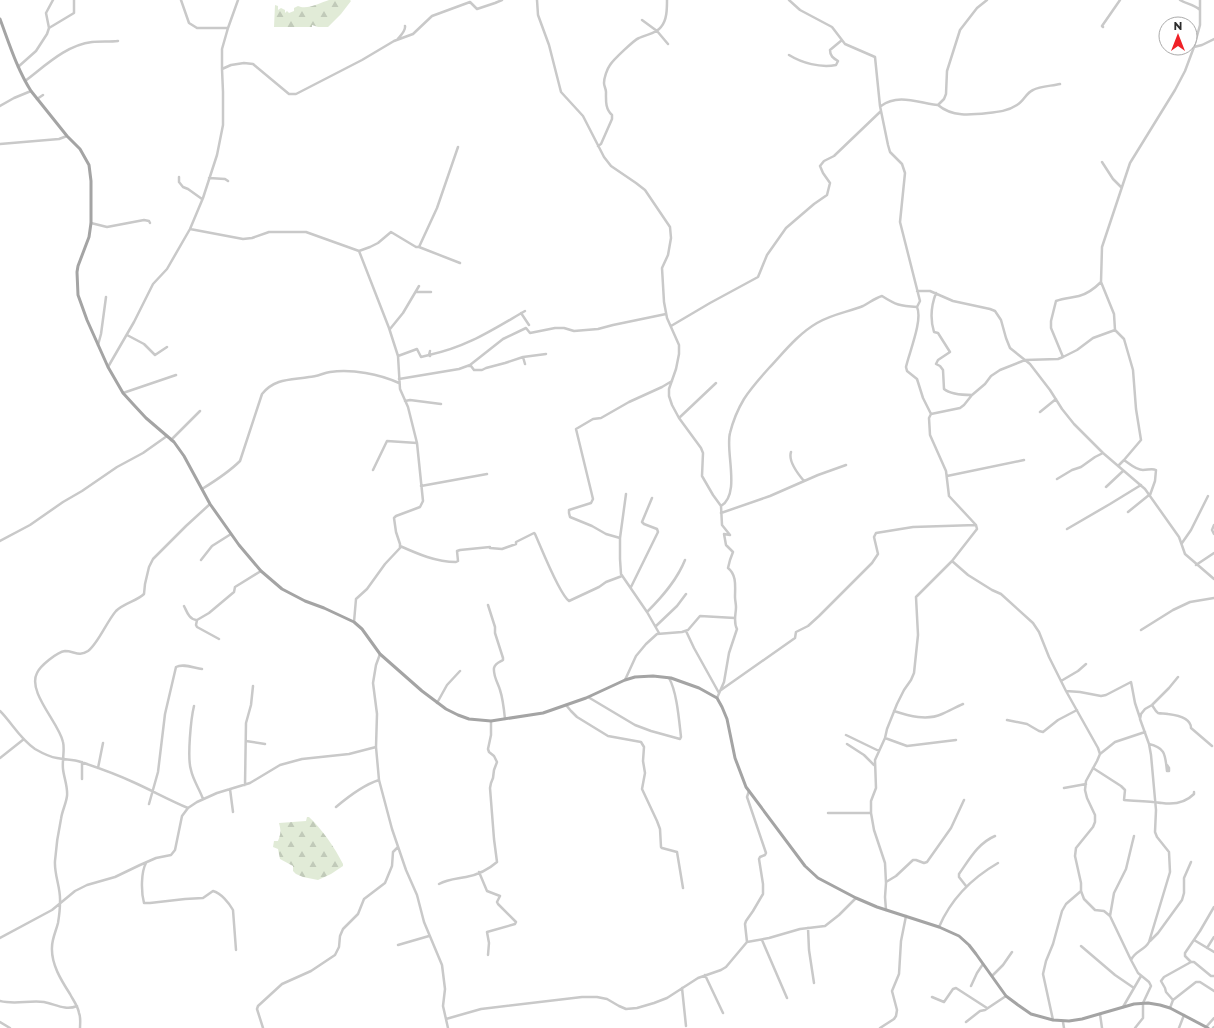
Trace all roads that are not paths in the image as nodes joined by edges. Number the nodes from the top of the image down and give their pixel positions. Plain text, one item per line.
1 (53, 0) edge
2 (74, 0) edge
3 (181, 0) edge
4 (238, 0) edge
5 (502, 0) edge
6 (537, 0) edge
7 (667, 0) edge
8 (789, 0) edge
9 (987, 0) edge
10 (1120, 0) edge
11 (1180, 0) edge
12 (1200, 0) edge
13 (1200, 10) junction
14 (0, 19) edge
15 (642, 20) dead end
16 (405, 26) dead end
17 (1103, 27) dead end
18 (49, 28) junction
19 (228, 28) junction
20 (657, 31) junction
21 (1198, 32) edge
22 (1214, 39) edge
23 (396, 40) junction
24 (842, 40) junction
25 (118, 41) dead end
26 (668, 44) dead end
27 (1198, 46) edge
28 (788, 55) dead end
29 (1191, 56) edge
30 (18, 67) junction
31 (222, 69) junction
32 (25, 81) junction
33 (1060, 84) dead end
34 (31, 91) junction
35 (43, 95) dead end
36 (37, 99) junction
37 (938, 105) junction
38 (0, 106) edge
39 (880, 106) junction
40 (881, 111) junction
41 (67, 136) junction
42 (0, 144) edge
43 (598, 146) junction
44 (458, 147) dead end
45 (1102, 162) dead end
46 (179, 177) dead end
47 (209, 178) junction
48 (228, 181) dead end
49 (1121, 187) junction
50 (202, 199) junction
51 (91, 223) junction
52 (150, 223) dead end
53 (190, 229) junction
54 (418, 247) junction
55 (359, 251) junction
56 (460, 263) dead end
57 (1101, 282) junction
58 (917, 291) junction
59 (417, 292) junction
60 (424, 292) junction
61 (431, 292) dead end
62 (936, 293) junction
63 (106, 297) dead end
64 (917, 307) junction
65 (525, 310) dead end
66 (521, 313) junction
67 (666, 314) junction
68 (529, 325) dead end
69 (671, 326) junction
70 (390, 330) junction
71 (1115, 330) junction
72 (127, 335) junction
73 (98, 346) junction
74 (167, 347) dead end
75 (430, 351) dead end
76 (546, 354) dead end
77 (398, 356) junction
78 (429, 356) junction
79 (523, 357) junction
80 (1063, 357) junction
81 (1025, 360) junction
82 (526, 364) dead end
83 (467, 366) junction
84 (108, 367) junction
85 (488, 367) junction
86 (486, 372) dead end
87 (176, 375) dead end
88 (399, 379) junction
89 (672, 381) junction
90 (716, 383) dead end
91 (399, 384) junction
92 (123, 393) junction
93 (972, 396) junction
94 (1056, 399) junction
95 (405, 401) junction
96 (442, 404) dead end
97 (200, 411) dead end
98 (1040, 412) dead end
99 (931, 414) junction
100 (679, 418) junction
101 (167, 436) junction
102 (171, 440) junction
103 (417, 443) junction
104 (791, 452) dead end
105 (1103, 453) junction
106 (1024, 460) dead end
107 (1124, 460) junction
108 (846, 465) dead end
109 (1118, 466) junction
110 (373, 470) dead end
111 (1123, 471) junction
112 (487, 474) dead end
113 (947, 476) junction
114 (1057, 479) dead end
115 (804, 481) junction
116 (1141, 485) junction
117 (421, 486) junction
118 (1106, 487) dead end
119 (201, 489) junction
120 (626, 494) dead end
121 (1149, 495) junction
122 (1208, 496) dead end
123 (652, 498) dead end
124 (210, 504) junction
125 (721, 506) junction
126 (1128, 512) dead end
127 (721, 514) junction
128 (976, 525) junction
129 (1214, 525) edge
130 (1067, 528) dead end
131 (231, 534) junction
132 (1214, 534) edge
133 (620, 538) junction
134 (0, 541) edge
135 (1182, 543) junction
136 (400, 546) junction
137 (1214, 553) edge
138 (201, 560) dead end
139 (685, 560) dead end
140 (952, 561) junction
141 (1196, 565) junction
142 (261, 571) junction
143 (622, 576) junction
144 (1214, 579) edge
145 (631, 587) junction
146 (686, 594) dead end
147 (1214, 598) edge
148 (488, 605) dead end
149 (184, 606) dead end
150 (647, 612) junction
151 (735, 618) junction
152 (196, 620) junction
153 (354, 622) junction
154 (656, 626) junction
155 (1142, 630) dead end
156 (686, 631) junction
157 (659, 634) junction
158 (219, 639) dead end
159 (380, 654) junction
160 (1086, 664) dead end
161 (202, 669) dead end
162 (460, 671) dead end
163 (1178, 677) dead end
164 (669, 678) junction
165 (625, 680) junction
166 (1061, 681) junction
167 (253, 686) dead end
168 (720, 691) junction
169 (1066, 692) junction
170 (588, 698) junction
171 (716, 698) junction
172 (437, 703) junction
173 (963, 704) dead end
174 (566, 705) junction
175 (1152, 705) junction
176 (194, 706) dead end
177 (1077, 710) junction
178 (0, 711) edge
179 (894, 711) junction
180 (505, 719) junction
181 (1140, 719) junction
182 (1006, 720) dead end
183 (491, 721) junction
184 (1145, 732) junction
185 (846, 735) dead end
186 (885, 738) junction
187 (24, 739) junction
188 (246, 740) junction
189 (956, 740) dead end
190 (103, 743) dead end
191 (265, 744) dead end
192 (847, 744) dead end
193 (1149, 744) junction
194 (1212, 746) dead end
195 (376, 747) junction
196 (879, 751) junction
197 (1100, 754) junction
198 (0, 758) edge
199 (64, 759) junction
200 (82, 762) junction
201 (874, 765) junction
202 (1167, 765) dead end
203 (98, 768) junction
204 (1093, 768) junction
205 (82, 779) dead end
206 (379, 780) junction
207 (1086, 784) junction
208 (245, 785) junction
209 (1064, 788) dead end
210 (230, 789) junction
211 (749, 791) junction
212 (153, 792) junction
213 (1194, 792) dead end
214 (203, 799) junction
215 (964, 800) dead end
216 (1155, 802) junction
217 (149, 804) dead end
218 (336, 807) dead end
219 (188, 808) junction
220 (233, 812) dead end
221 (828, 813) dead end
222 (871, 813) junction
223 (994, 836) dead end
224 (1134, 836) dead end
225 (398, 847) junction
226 (146, 862) junction
227 (1191, 862) dead end
228 (998, 863) dead end
229 (479, 872) junction
230 (886, 883) junction
231 (439, 884) dead end
232 (966, 886) junction
233 (683, 888) dead end
234 (1081, 892) junction
235 (856, 898) junction
236 (60, 903) junction
237 (1214, 907) edge
238 (886, 910) junction
239 (906, 916) junction
240 (1110, 916) junction
241 (939, 927) junction
242 (808, 928) junction
243 (429, 936) junction
244 (1214, 937) edge
245 (0, 938) edge
246 (762, 940) junction
247 (1194, 940) junction
248 (748, 942) junction
249 (1149, 942) junction
250 (398, 945) dead end
251 (1081, 946) dead end
252 (1207, 948) junction
253 (236, 950) dead end
254 (1012, 952) dead end
255 (1214, 952) edge
256 (488, 955) dead end
257 (1131, 960) junction
258 (1191, 962) junction
259 (983, 964) junction
260 (705, 975) junction
261 (992, 976) junction
262 (1141, 976) junction
263 (1214, 976) edge
264 (814, 983) dead end
265 (971, 986) dead end
266 (682, 988) junction
267 (1134, 988) junction
268 (1214, 991) edge
269 (932, 996) dead end
270 (1006, 996) junction
271 (787, 998) dead end
272 (1173, 1000) junction
273 (0, 1001) edge
274 (1143, 1003) junction
275 (77, 1006) junction
276 (1123, 1007) junction
277 (987, 1008) junction
278 (1170, 1008) junction
279 (723, 1013) dead end
280 (1100, 1014) junction
281 (1184, 1015) junction
282 (1214, 1018) edge
283 (446, 1019) junction
284 (1053, 1020) junction
285 (0, 1022) edge
286 (966, 1022) dead end
287 (1063, 1022) junction
288 (686, 1026) dead end
289 (1207, 1027) edge
290 (10, 1028) edge
291 (80, 1028) edge
292 (263, 1028) edge
293 (448, 1028) edge
294 (880, 1028) edge
295 (1064, 1028) edge
296 (1102, 1028) edge
297 (1135, 1028) edge
298 (1179, 1028) edge

1 - 18 street
2 - 18 street
3 - 19 street
4 - 19 street
5 - 23 street
6 - 43 street
7 - 20 street
8 - 24 street
9 - 37 street
10 - 17 street
11 - 13 street
12 - 13 street
13 - 21 street
14 - 30 main road
15 - 20 street
16 - 23 street
18 - 30 street
19 - 31 street
20 - 26 street
20 - 43 street
22 - 27 street
23 - 31 street
24 - 28 street
24 - 39 street
25 - 32 street
29 - 49 street
30 - 32 main road
31 - 47 street
32 - 34 main road
33 - 37 street
34 - 36 main road
34 - 38 street
35 - 36 street
36 - 41 main road
37 - 39 street
39 - 40 street
40 - 58 street
40 - 69 street
41 - 42 street
41 - 51 main road
43 - 67 street
44 - 54 street
45 - 49 street
46 - 50 street
47 - 48 street
47 - 50 street
49 - 57 street
50 - 53 street
51 - 52 street
51 - 73 main road
53 - 55 street
53 - 72 street
54 - 55 street
54 - 56 street
55 - 70 street
57 - 71 street
57 - 80 street
58 - 62 street
58 - 64 street
59 - 60 street
59 - 60 street
59 - 70 street
60 - 61 street
62 - 81 street
62 - 93 street
63 - 73 street
64 - 99 street
64 - 125 street
65 - 66 street
66 - 68 street
66 - 78 street
67 - 69 street
67 - 83 street
69 - 89 street
70 - 77 street
71 - 80 street
71 - 107 street
72 - 74 street
72 - 84 street
73 - 84 main road
75 - 78 street
76 - 79 street
77 - 78 street
77 - 88 street
79 - 82 street
79 - 85 street
80 - 81 street
81 - 93 street
81 - 94 street
83 - 85 street
83 - 88 street
84 - 92 main road
85 - 86 street
87 - 92 street
88 - 91 street
89 - 100 street
89 - 133 street
90 - 100 street
91 - 95 street
91 - 119 street
92 - 101 main road
93 - 99 street
94 - 98 street
94 - 105 street
95 - 96 street
95 - 103 street
97 - 102 street
99 - 113 street
100 - 125 street
101 - 102 main road
101 - 134 street
102 - 119 main road
103 - 110 street
103 - 117 street
104 - 115 street
105 - 109 street
105 - 114 street
106 - 113 street
107 - 109 street
107 - 121 street
108 - 115 street
109 - 111 street
111 - 116 street
111 - 118 street
112 - 117 street
113 - 128 street
115 - 127 street
116 - 121 street
116 - 130 street
117 - 136 street
119 - 124 main road
120 - 133 street
121 - 126 street
121 - 135 street
122 - 135 street
123 - 145 street
124 - 131 main road
124 - 199 street
125 - 127 street
127 - 151 street
128 - 140 street
128 - 168 street
129 - 132 street
131 - 138 street
131 - 142 main road
133 - 143 street
135 - 141 street
136 - 143 street
136 - 153 street
137 - 141 street
139 - 150 street
140 - 166 street
140 - 179 street
141 - 144 street
142 - 152 street
142 - 153 main road
143 - 145 street
145 - 150 street
146 - 154 street
147 - 155 street
148 - 180 street
149 - 152 street
150 - 154 street
151 - 156 street
151 - 168 street
152 - 158 street
153 - 159 main road
154 - 157 street
156 - 157 street
156 - 168 street
157 - 165 street
159 - 172 main road
159 - 195 street
160 - 166 street
161 - 212 street
162 - 172 street
163 - 175 street
164 - 165 main road
164 - 170 street
164 - 171 main road
165 - 170 main road
166 - 169 street
167 - 188 street
168 - 171 street
169 - 177 street
169 - 181 street
170 - 174 main road
171 - 211 main road
172 - 183 main road
173 - 179 street
174 - 180 main road
174 - 233 street
175 - 181 street
175 - 194 street
176 - 214 street
177 - 182 street
177 - 197 street
178 - 187 street
179 - 186 street
180 - 183 main road
181 - 184 street
183 - 229 street
184 - 193 street
184 - 197 street
185 - 196 street
186 - 189 street
186 - 196 street
187 - 198 street
187 - 199 street
188 - 191 street
188 - 208 street
190 - 203 street
192 - 201 street
193 - 202 street
193 - 216 street
195 - 206 street
195 - 208 street
196 - 201 street
197 - 204 street
199 - 200 street
199 - 236 street
200 - 203 street
200 - 205 street
201 - 222 street
203 - 212 street
204 - 207 street
204 - 216 street
206 - 218 street
206 - 225 street
207 - 209 street
207 - 234 street
208 - 210 street
210 - 214 street
210 - 220 street
211 - 235 main road
211 - 248 street
212 - 217 street
212 - 219 street
213 - 216 street
214 - 219 street
215 - 230 street
216 - 249 street
219 - 226 street
221 - 222 street
222 - 230 street
223 - 232 street
224 - 240 street
225 - 243 street
225 - 292 street
226 - 236 street
226 - 253 street
227 - 249 street
228 - 232 street
229 - 231 street
229 - 256 street
230 - 238 street
232 - 241 street
234 - 240 street
234 - 284 street
235 - 238 main road
235 - 242 street
236 - 245 street
236 - 275 street
237 - 247 street
238 - 239 main road
239 - 241 main road
239 - 294 street
240 - 257 street
241 - 259 main road
242 - 246 street
242 - 264 street
243 - 250 street
243 - 283 street
244 - 252 street
246 - 248 street
246 - 271 street
247 - 252 street
247 - 258 street
248 - 260 street
249 - 257 street
251 - 267 street
252 - 255 street
254 - 261 street
257 - 262 street
258 - 263 street
258 - 272 street
259 - 261 main road
259 - 265 street
260 - 266 street
260 - 279 street
261 - 270 main road
262 - 267 street
262 - 274 street
266 - 283 street
266 - 288 street
267 - 276 street
268 - 272 street
269 - 277 street
270 - 277 street
270 - 284 main road
272 - 278 street
273 - 275 street
274 - 276 main road
274 - 278 main road
274 - 297 street
275 - 291 street
276 - 280 main road
277 - 286 street
278 - 281 main road
280 - 287 main road
280 - 296 street
281 - 289 main road
281 - 298 street
282 - 289 street
283 - 293 street
284 - 287 main road
285 - 290 street
287 - 295 street

